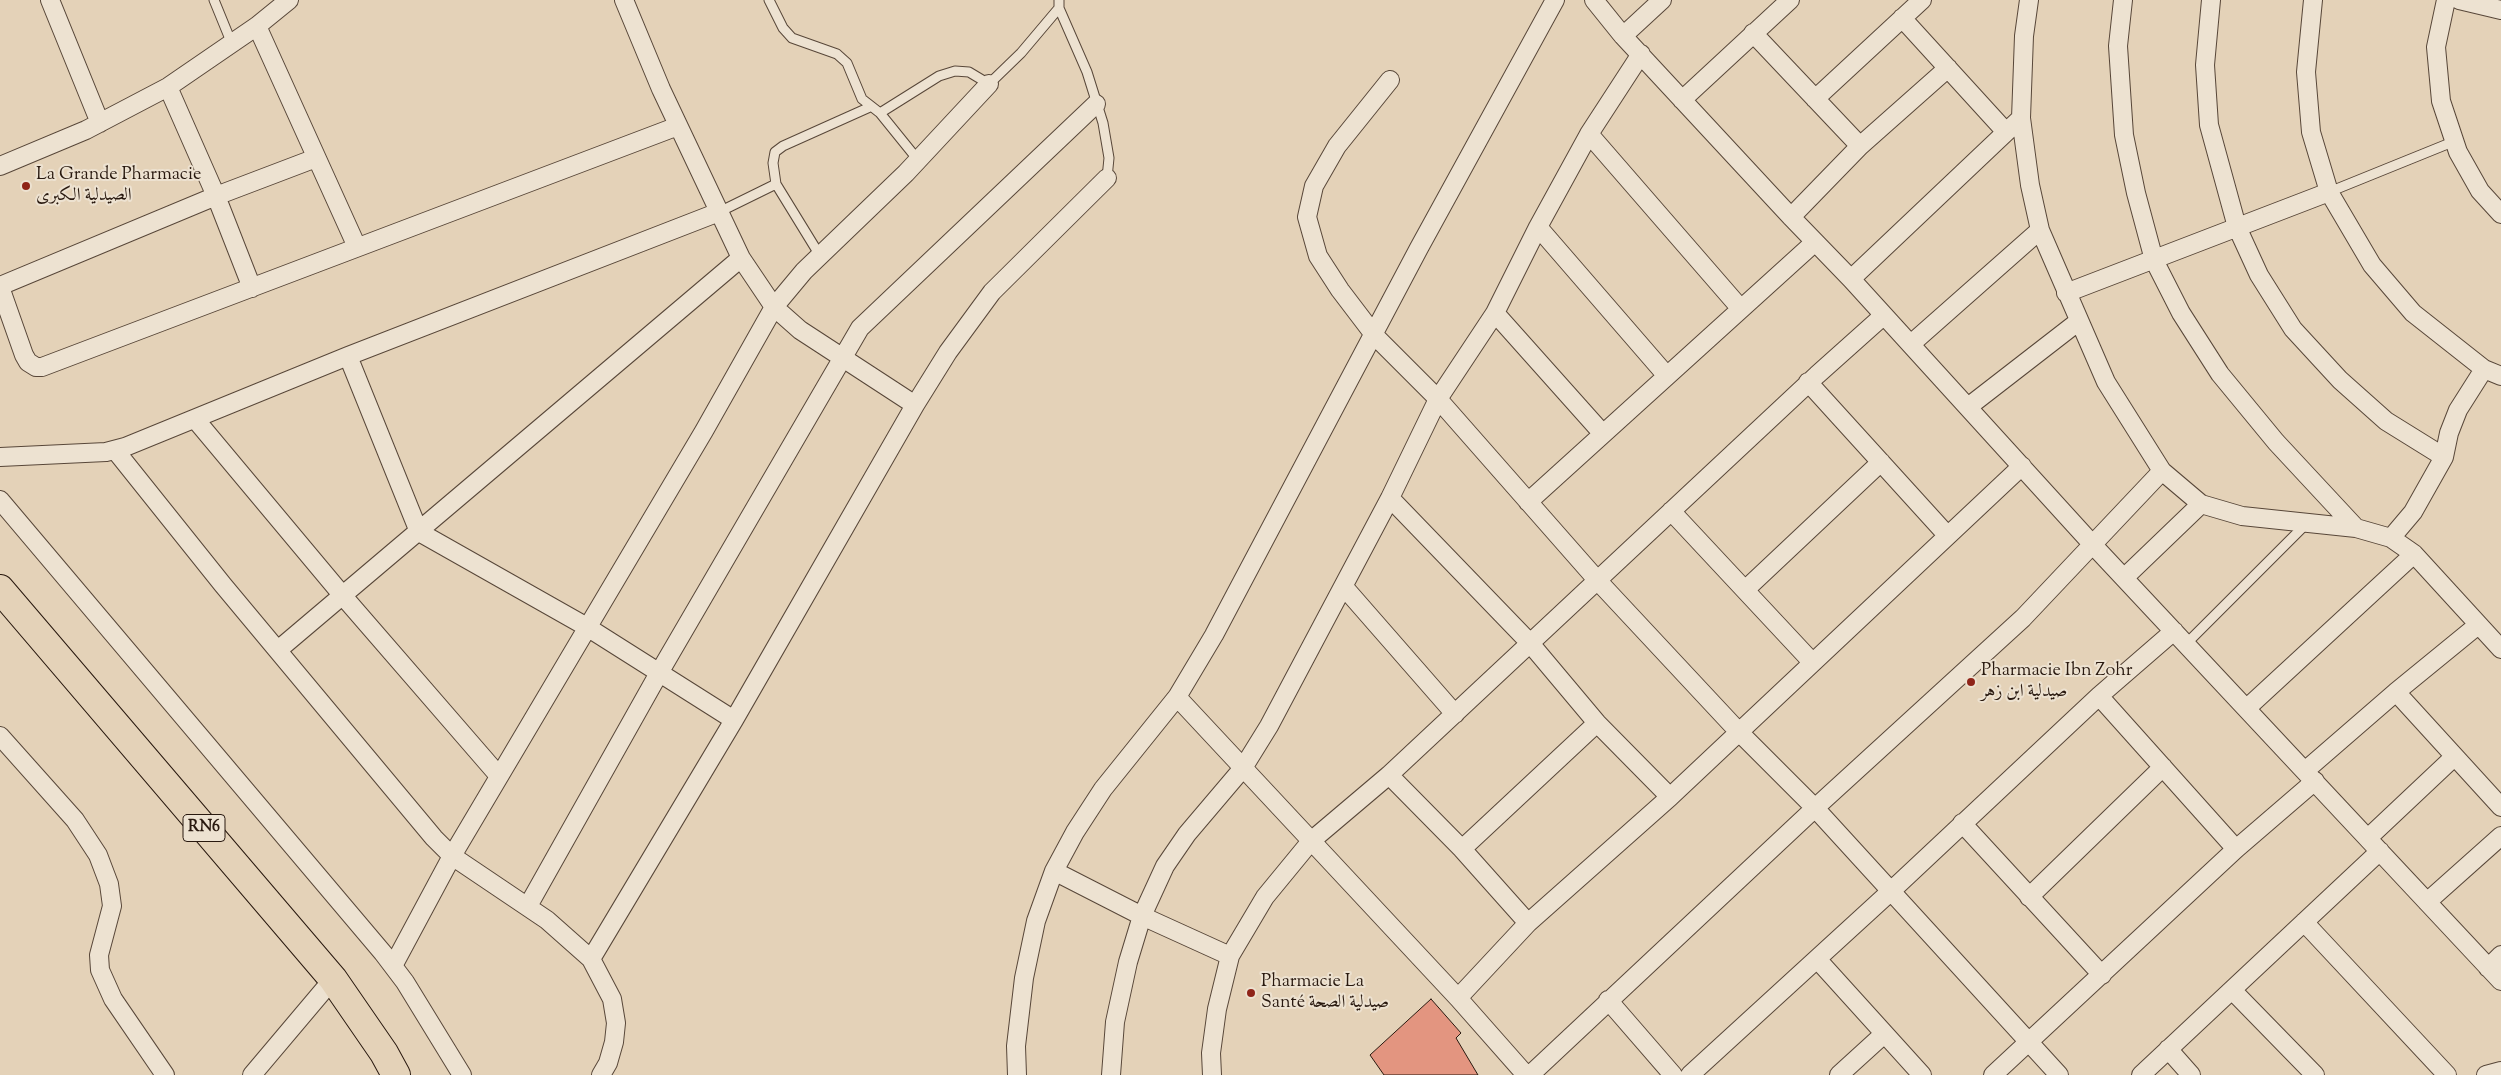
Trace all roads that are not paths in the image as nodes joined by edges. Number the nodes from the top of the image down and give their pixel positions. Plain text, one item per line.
1 (50, 0) edge
2 (214, 0) edge
3 (289, 0) edge
4 (624, 0) edge
5 (769, 0) edge
6 (1555, 0) edge
7 (1594, 0) edge
8 (1662, 0) edge
9 (1790, 0) edge
10 (1922, 0) edge
11 (2028, 0) edge
12 (2123, 0) edge
13 (2211, 0) edge
14 (2313, 0) edge
15 (2446, 0) edge
16 (2459, 0) edge
17 (1059, 4) edge
18 (2501, 10) edge
19 (1902, 18) junction
20 (257, 26) junction
21 (1753, 33) junction
22 (1623, 36) junction
23 (232, 45) junction
24 (1640, 54) junction
25 (1948, 68) junction
26 (1390, 80) dead end
27 (989, 84) junction
28 (168, 86) junction
29 (1815, 99) junction
30 (1682, 100) junction
31 (1096, 104) junction
32 (870, 107) junction
33 (880, 113) junction
34 (2021, 118) junction
35 (100, 123) junction
36 (678, 126) junction
37 (2006, 132) junction
38 (1589, 134) junction
39 (2455, 141) junction
40 (1860, 146) junction
41 (316, 158) junction
42 (918, 160) junction
43 (0, 166) edge
44 (1107, 178) joint
45 (776, 184) junction
46 (2329, 192) junction
47 (216, 196) junction
48 (719, 212) junction
49 (2501, 214) edge
50 (1791, 217) junction
51 (1538, 227) junction
52 (2237, 227) junction
53 (2040, 230) junction
54 (1815, 242) junction
55 (357, 247) junction
56 (819, 254) junction
57 (741, 258) junction
58 (2154, 260) junction
59 (1851, 278) junction
60 (0, 286) edge
61 (252, 288) junction
62 (2066, 293) junction
63 (774, 307) junction
64 (1741, 309) junction
65 (1495, 313) junction
66 (1883, 316) junction
67 (2079, 321) junction
68 (1375, 336) junction
69 (1911, 344) junction
70 (348, 356) junction
71 (843, 360) junction
72 (2484, 369) junction
73 (1667, 376) junction
74 (2501, 376) edge
75 (1808, 382) junction
76 (1438, 399) junction
77 (915, 405) junction
78 (1968, 407) junction
79 (195, 419) junction
80 (1603, 434) junction
81 (115, 450) junction
82 (0, 457) edge
83 (2444, 457) junction
84 (1881, 462) junction
85 (2022, 466) junction
86 (2162, 471) junction
87 (1390, 498) junction
88 (0, 500) edge
89 (1528, 502) junction
90 (2200, 504) junction
91 (1670, 511) junction
92 (2307, 523) junction
93 (2356, 528) junction
94 (419, 532) junction
95 (1946, 535) junction
96 (2391, 538) junction
97 (2093, 545) junction
98 (2414, 554) junction
99 (2125, 577) junction
100 (1598, 582) junction
101 (1344, 587) junction
102 (0, 590) edge
103 (1744, 590) junction
104 (343, 596) junction
105 (2478, 626) junction
106 (587, 627) junction
107 (2180, 637) junction
108 (1530, 642) junction
109 (2500, 645) edge
110 (278, 650) junction
111 (1812, 662) junction
112 (659, 673) junction
113 (2396, 692) junction
114 (2099, 696) junction
115 (1177, 698) junction
116 (2247, 708) junction
117 (1455, 714) junction
118 (734, 720) junction
119 (1597, 723) junction
120 (1738, 731) junction
121 (0, 736) edge
122 (2454, 757) junction
123 (2164, 767) junction
124 (1243, 768) junction
125 (1389, 775) junction
126 (499, 776) junction
127 (2311, 776) junction
128 (1670, 797) junction
129 (2501, 807) edge
130 (1816, 808) junction
131 (1962, 823) junction
132 (2501, 836) edge
133 (1311, 841) junction
134 (2374, 844) junction
135 (1462, 849) junction
136 (2236, 849) junction
137 (452, 856) junction
138 (1054, 870) junction
139 (1890, 892) junction
140 (2029, 898) junction
141 (2428, 902) junction
142 (528, 906) junction
143 (1142, 916) junction
144 (2304, 922) junction
145 (1528, 923) junction
146 (2501, 955) edge
147 (1230, 956) junction
148 (591, 959) junction
149 (1817, 959) junction
150 (393, 966) junction
151 (2488, 968) junction
152 (2102, 975) junction
153 (333, 979) junction
154 (2501, 981) edge
155 (2232, 990) junction
156 (1458, 998) junction
157 (1608, 1000) junction
158 (1884, 1034) junction
159 (2030, 1042) junction
160 (2168, 1049) junction
161 (2501, 1071) edge
162 (164, 1075) edge
163 (252, 1075) edge
164 (396, 1075) edge
165 (462, 1075) edge
166 (602, 1075) edge
167 (1017, 1075) edge
168 (1112, 1075) edge
169 (1212, 1075) edge
170 (1528, 1075) edge
171 (1674, 1075) edge
172 (1690, 1075) edge
173 (1839, 1075) edge
174 (1922, 1075) edge
175 (1993, 1075) edge
176 (2059, 1075) edge
177 (2141, 1075) edge
178 (2191, 1075) edge
179 (2314, 1075) edge
180 (2447, 1075) edge
181 (2486, 1075) edge

1 - 35 street
2 - 23 lane
3 - 20 street
4 - 36 street
5 - 32 lane
6 - 68 street
7 - 22 street
8 - 22 street
9 - 21 street
10 - 19 street
11 - 34 street
12 - 58 street
13 - 52 street
14 - 46 street
15 - 39 street
16 - 18 street
17 - 27 lane
17 - 31 lane
19 - 25 street
19 - 29 street
20 - 23 street
20 - 41 street
21 - 29 street
21 - 30 street
22 - 24 street
23 - 28 street
24 - 30 street
24 - 38 street
25 - 37 street
25 - 40 street
26 - 68 street
27 - 33 lane
27 - 42 street
28 - 35 street
28 - 47 street
29 - 40 street
30 - 50 street
31 - 44 lane
31 - 71 street
32 - 33 lane
32 - 45 lane
33 - 42 lane
34 - 37 street
34 - 53 street
35 - 43 street
36 - 48 street
36 - 55 street
37 - 59 street
38 - 51 street
38 - 64 street
39 - 46 lane
39 - 49 street
40 - 50 street
41 - 47 street
41 - 55 street
42 - 56 street
44 - 77 street
45 - 48 lane
45 - 56 lane
46 - 52 street
46 - 72 street
47 - 60 street
47 - 61 street
48 - 57 street
48 - 70 street
50 - 54 street
51 - 65 street
51 - 73 street
52 - 58 street
52 - 83 street
53 - 62 street
53 - 69 street
54 - 59 street
54 - 64 street
55 - 61 street
56 - 63 street
57 - 63 street
57 - 94 street
58 - 62 street
58 - 93 street
59 - 66 street
60 - 61 street
62 - 67 street
63 - 71 street
63 - 106 street
64 - 73 street
65 - 76 street
65 - 80 street
66 - 69 street
66 - 75 street
67 - 78 street
67 - 86 street
68 - 76 street
68 - 115 street
69 - 78 street
70 - 79 street
70 - 94 street
71 - 77 street
71 - 112 street
72 - 74 street
72 - 83 street
73 - 80 street
75 - 84 street
75 - 91 street
76 - 87 street
76 - 89 street
77 - 118 street
78 - 85 street
79 - 81 street
79 - 104 street
80 - 89 street
81 - 82 street
81 - 110 street
83 - 96 street
84 - 95 street
84 - 103 street
85 - 95 street
85 - 97 street
86 - 90 street
86 - 97 street
87 - 101 street
87 - 108 street
88 - 150 street
89 - 100 street
90 - 92 street
90 - 99 street
91 - 100 street
91 - 103 street
92 - 93 street
92 - 107 lane
93 - 96 street
94 - 104 street
94 - 106 street
95 - 111 street
96 - 98 street
97 - 99 street
97 - 130 street
98 - 105 street
98 - 116 street
99 - 107 street
100 - 108 street
100 - 120 street
101 - 117 street
101 - 124 street
102 - 153 main road, RN6
103 - 111 street
104 - 110 street
104 - 126 street
105 - 109 street
105 - 113 street
106 - 112 street
106 - 126 street
107 - 114 street
107 - 116 street
108 - 117 street
108 - 119 street
110 - 137 street
111 - 120 street
112 - 118 street
112 - 142 street
113 - 122 street
113 - 127 street
114 - 123 street
114 - 131 street
115 - 124 street
115 - 138 street
116 - 127 street
117 - 125 street
118 - 148 street
119 - 128 street
119 - 135 street
120 - 128 street
120 - 130 street
121 - 162 street
122 - 129 street
122 - 134 street
123 - 136 street
123 - 140 street
124 - 133 street
124 - 143 street
125 - 133 street
125 - 135 street
126 - 137 street
127 - 134 street
127 - 136 street
128 - 145 street
130 - 139 street
130 - 157 street
131 - 139 street
131 - 140 street
132 - 141 street
133 - 147 street
133 - 156 street
134 - 141 street
134 - 144 street
135 - 145 street
136 - 152 street
137 - 142 street
137 - 150 street
138 - 143 street
138 - 167 street
139 - 149 street
139 - 159 street
140 - 152 street
141 - 151 street
142 - 148 street
143 - 147 street
143 - 168 street
144 - 155 street
144 - 180 street
145 - 156 street
146 - 151 street
147 - 169 street
148 - 166 street
149 - 158 street
149 - 172 street
150 - 165 street
151 - 154 street
152 - 159 street
153 - 163 street
153 - 164 main road, RN6
155 - 160 street
155 - 179 street
156 - 170 street
157 - 170 street
157 - 171 street
158 - 173 street
158 - 174 street
159 - 175 street
159 - 176 street
160 - 177 street
160 - 178 street
161 - 181 street

